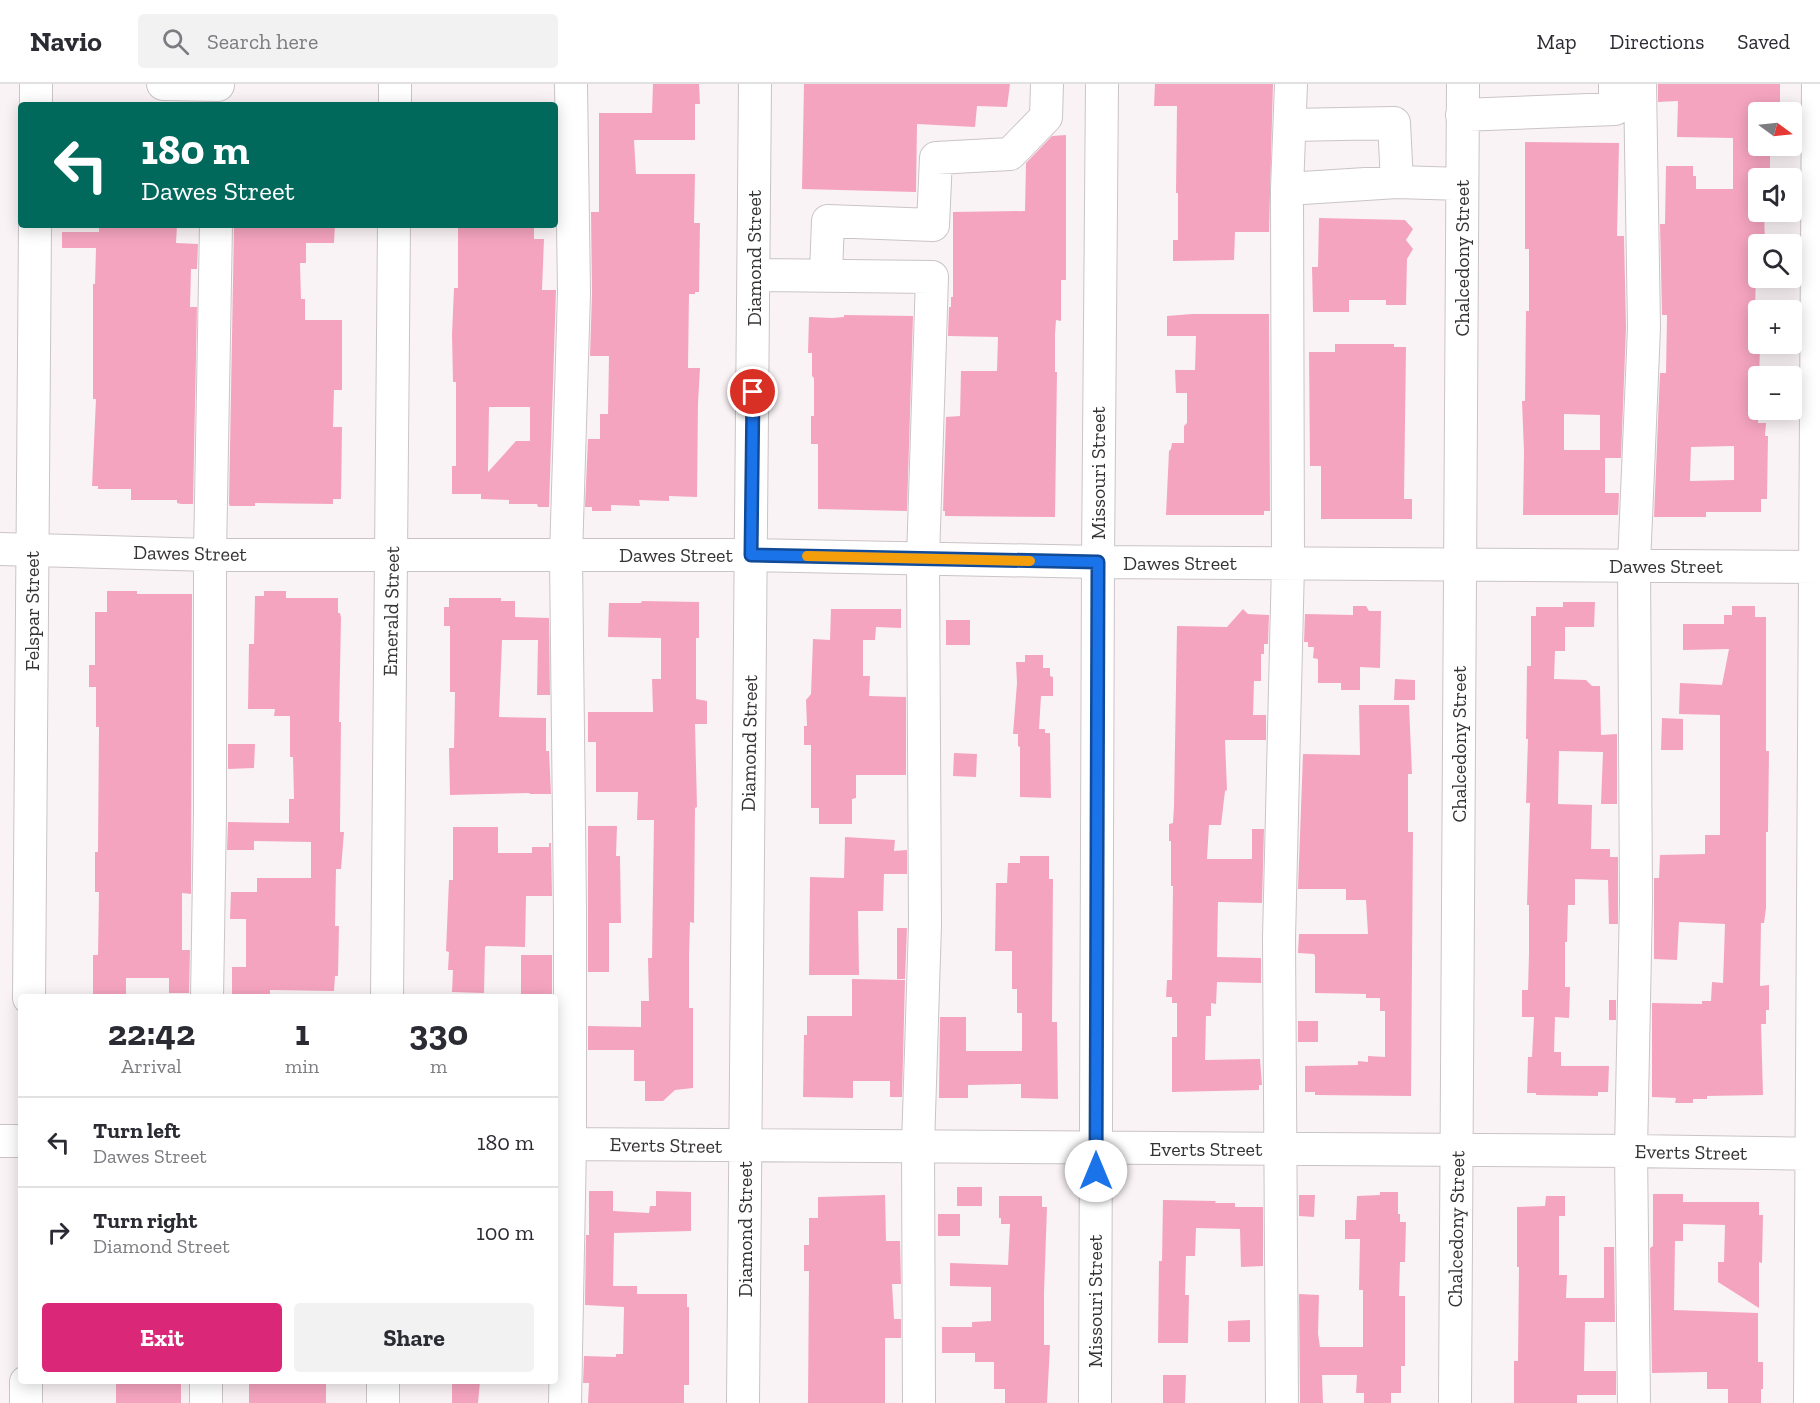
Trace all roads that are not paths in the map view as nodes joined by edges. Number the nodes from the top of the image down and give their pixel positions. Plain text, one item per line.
1 (36, 84) edge
2 (163, 84) edge
3 (395, 84) edge
4 (572, 84) edge
5 (755, 84) edge
6 (1047, 84) edge
7 (1102, 84) edge
8 (1291, 84) edge
9 (1463, 84) edge
10 (1615, 84) edge
11 (1640, 84) edge
12 (1818, 84) edge
13 (218, 91) edge
14 (36, 102) edge
15 (395, 102) edge
16 (1462, 115) junction
17 (1290, 124) junction
18 (1397, 182) junction
19 (1462, 184) junction
20 (1287, 189) junction
21 (933, 225) junction
22 (35, 228) edge
23 (216, 228) edge
24 (394, 228) edge
25 (826, 274) junction
26 (754, 275) junction
27 (932, 277) junction
28 (0, 549) edge
29 (32, 549) junction
30 (392, 554) junction
31 (210, 555) junction
32 (751, 555) junction
33 (566, 556) junction
34 (923, 559) junction
35 (1098, 562) junction
36 (1288, 564) junction
37 (1634, 565) junction
38 (1460, 566) junction
39 (1818, 567) edge
40 (29, 994) edge
41 (207, 994) edge
42 (387, 994) edge
43 (0, 1141) edge
44 (18, 1141) edge
45 (562, 1144) edge
46 (746, 1146) junction
47 (918, 1146) junction
48 (1096, 1148) junction
49 (1281, 1149) junction
50 (1457, 1151) junction
51 (1631, 1151) junction
52 (1816, 1154) edge
53 (26, 1384) edge
54 (206, 1384) edge
55 (384, 1384) edge
56 (26, 1403) edge
57 (206, 1403) edge
58 (383, 1403) edge
59 (565, 1403) edge
60 (743, 1403) edge
61 (919, 1403) edge
62 (1095, 1403) edge
63 (1282, 1403) edge
64 (1455, 1403) edge
65 (1634, 1403) edge
66 (1810, 1403) edge

1 - 14 street
2 - 13 street
3 - 15 street
4 - 33 street
5 - 26 street, Diamond Street
6 - 21 street
7 - 35 street, Missouri Street
8 - 17 street
9 - 16 street, Chalcedony Street
10 - 16 street
11 - 37 street
12 - 39 street
16 - 19 street, Chalcedony Street
17 - 18 street
17 - 20 street
18 - 19 street
18 - 20 street
19 - 38 street, Chalcedony Street
20 - 36 street
21 - 25 street
21 - 27 street
22 - 29 street, Felspar Street
23 - 31 street
24 - 30 street, Emerald Street
25 - 26 street
25 - 27 street
26 - 32 street, Diamond Street
27 - 34 street
28 - 29 street, Dawes Street
29 - 31 street, Dawes Street
29 - 40 street, Felspar Street
30 - 31 street, Dawes Street
30 - 33 street, Dawes Street
30 - 42 street, Emerald Street
31 - 41 street
32 - 33 street, Dawes Street
32 - 34 street, Dawes Street
32 - 46 street, Diamond Street
33 - 45 street
34 - 35 street, Dawes Street
34 - 47 street
35 - 36 street, Dawes Street
35 - 48 street, Missouri Street
36 - 38 street, Dawes Street
36 - 49 street
37 - 38 street, Dawes Street
37 - 39 street, Dawes Street
37 - 51 street
38 - 50 street, Chalcedony Street
39 - 52 street
43 - 44 street
45 - 46 street, Everts Street
45 - 59 street
46 - 47 street, Everts Street
46 - 60 street, Diamond Street
47 - 48 street, Everts Street
47 - 61 street
48 - 49 street, Everts Street
48 - 62 street, Missouri Street
49 - 50 street, Everts Street
49 - 63 street
50 - 51 street, Everts Street
50 - 64 street, Chalcedony Street
51 - 52 street, Everts Street
51 - 65 street
52 - 66 street
53 - 56 street
54 - 57 street
55 - 58 street

